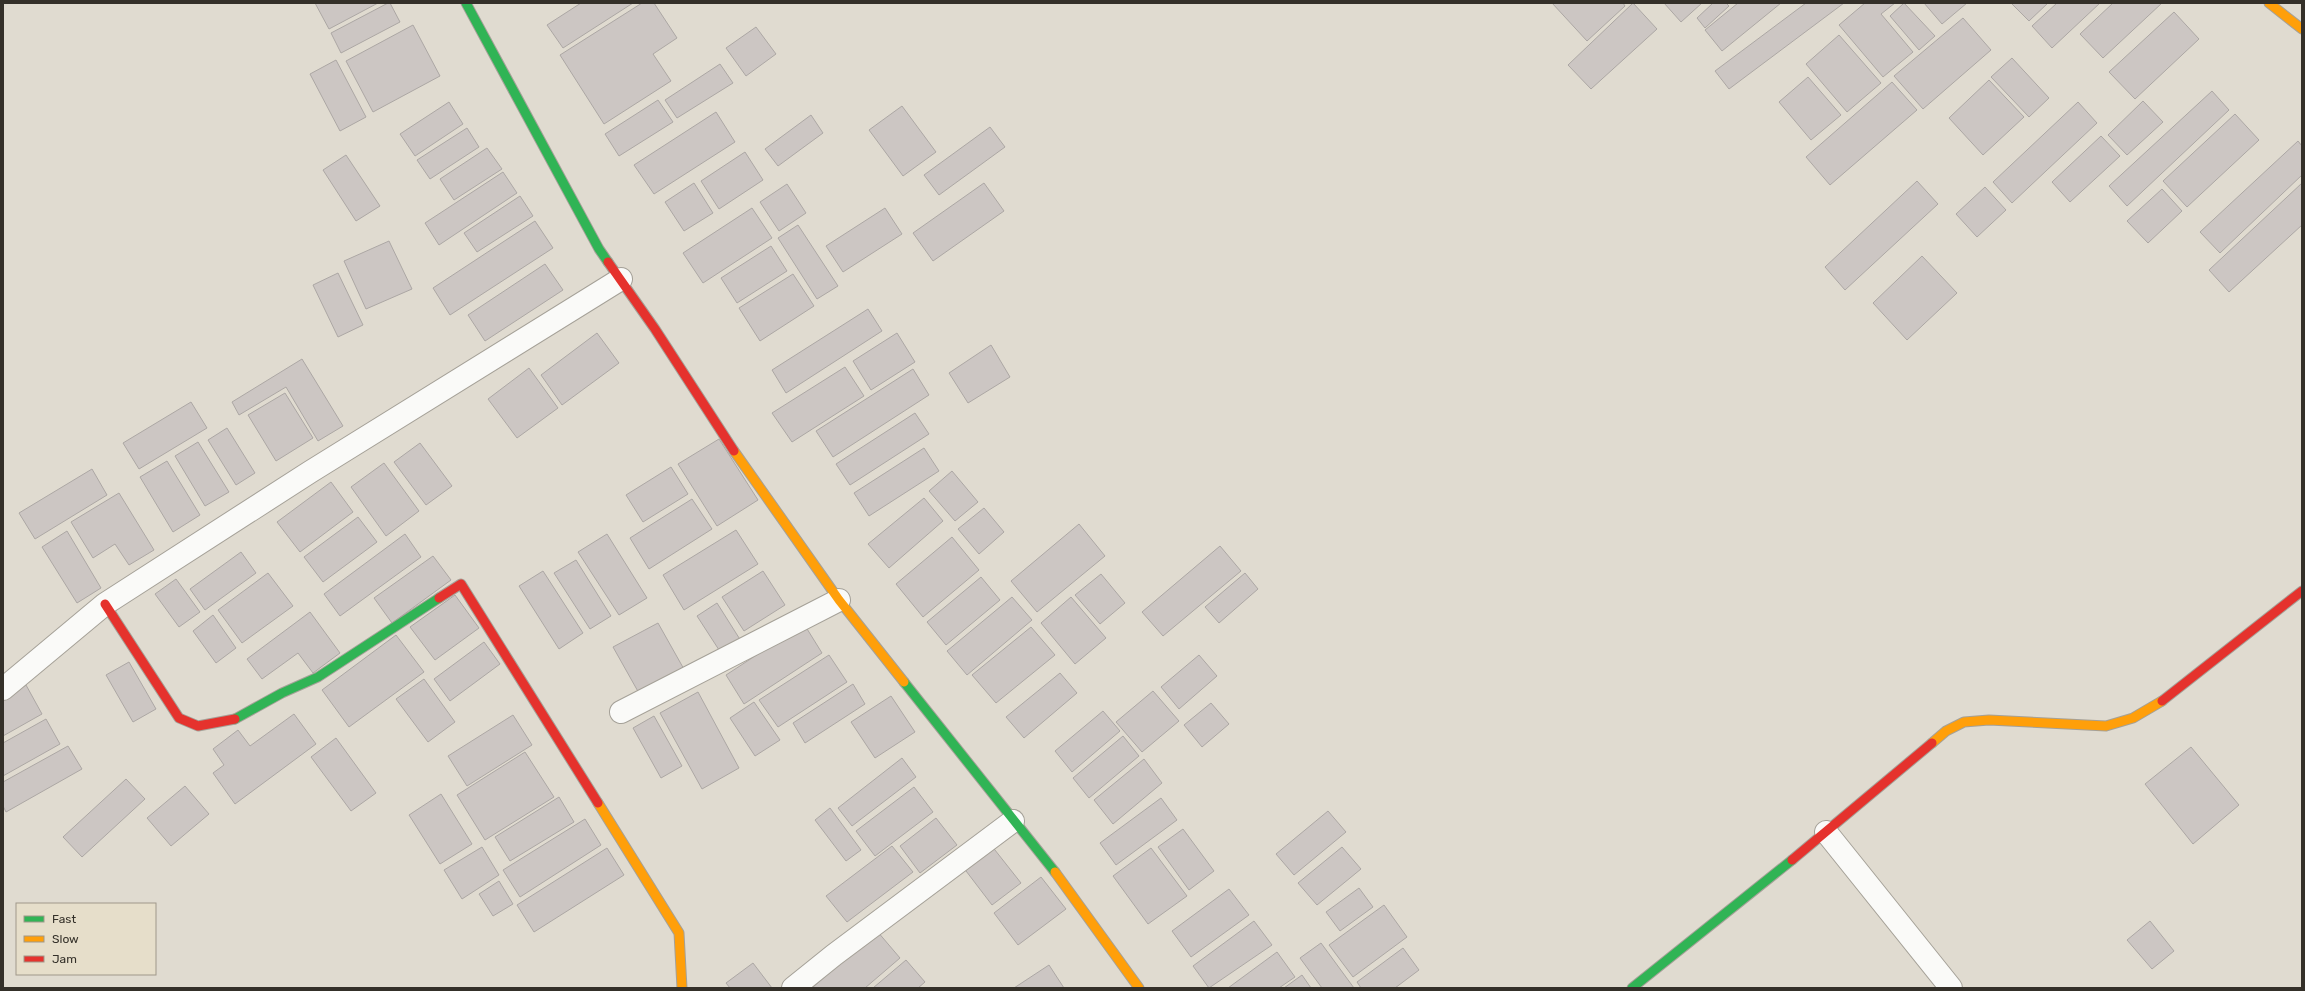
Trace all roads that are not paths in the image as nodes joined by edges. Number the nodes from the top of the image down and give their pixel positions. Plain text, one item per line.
1 (466, 3) edge
2 (2269, 3) edge
3 (2302, 29) edge
4 (621, 280) junction
5 (2302, 591) edge
6 (840, 600) junction
7 (105, 604) junction
8 (3, 689) edge
9 (621, 712) dead end
10 (1013, 821) junction
11 (1826, 832) junction
12 (682, 988) edge
13 (793, 988) edge
14 (1139, 988) edge
15 (1632, 988) edge
16 (1951, 988) edge

1 - 4 street
2 - 3 street
4 - 6 street
4 - 7 street
5 - 11 street
6 - 9 street
6 - 10 street
7 - 8 street
7 - 12 street
10 - 13 street
10 - 14 street
11 - 15 street
11 - 16 street

